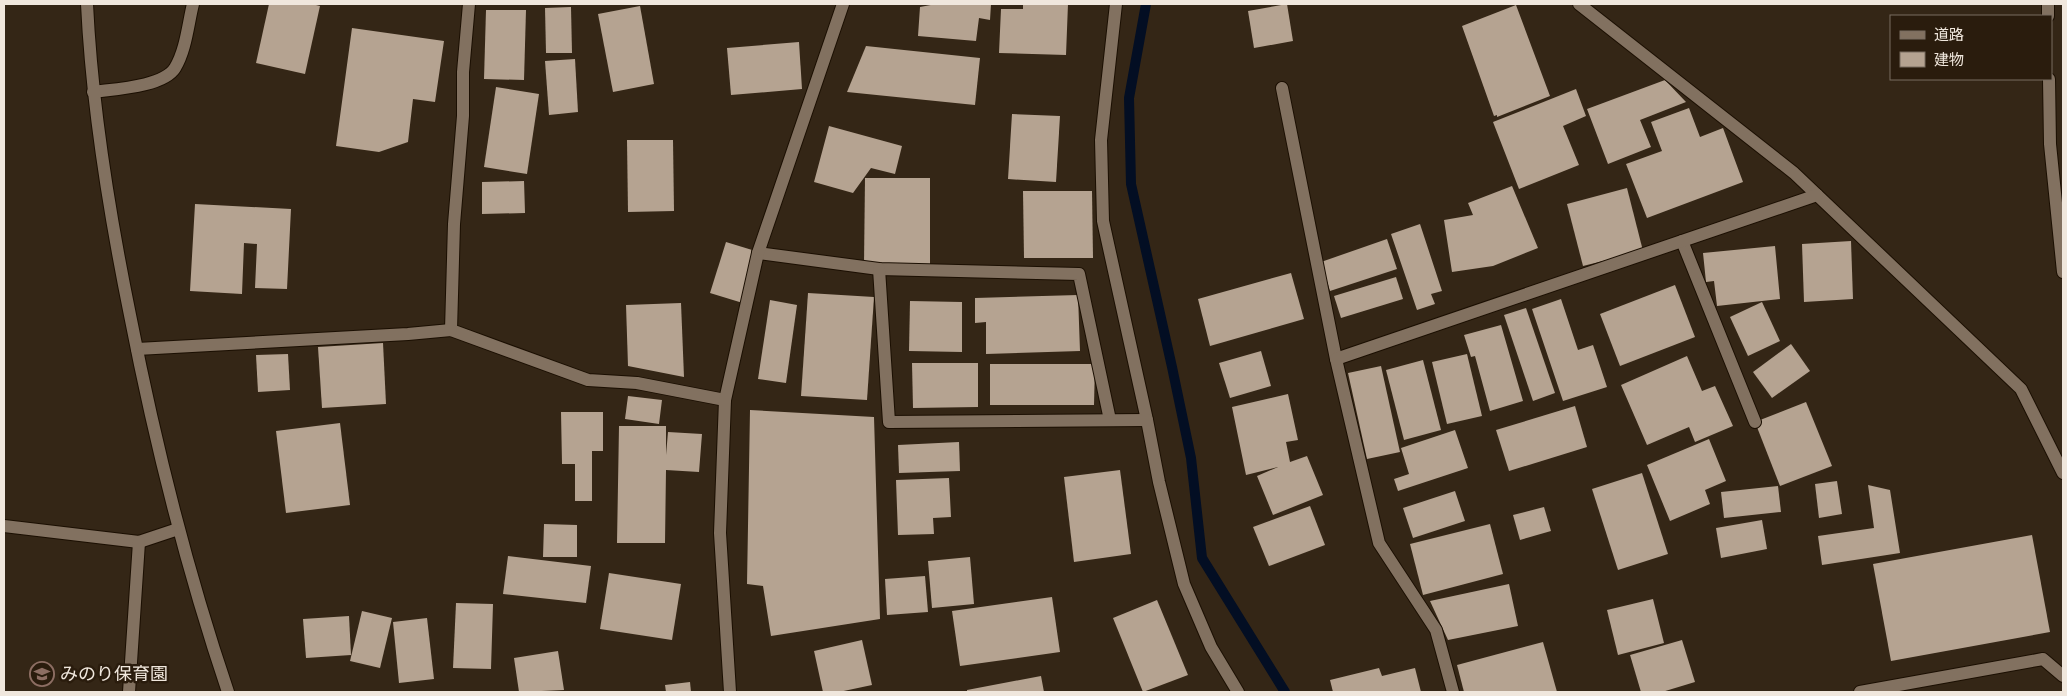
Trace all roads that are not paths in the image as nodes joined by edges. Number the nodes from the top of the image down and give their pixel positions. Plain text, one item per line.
1 (87, 4) edge
2 (192, 4) edge
3 (469, 4) edge
4 (843, 4) edge
5 (1116, 4) edge
6 (1579, 4) edge
7 (2049, 80) edge
8 (1282, 88) dead end
9 (94, 92) junction
10 (1817, 196) junction
11 (1682, 241) junction
12 (758, 253) junction
13 (879, 269) junction
14 (2063, 272) edge
15 (451, 330) junction
16 (136, 349) junction
17 (1336, 359) junction
18 (725, 400) junction
19 (1110, 420) junction
20 (1147, 420) junction
21 (1755, 422) dead end
22 (2063, 473) edge
23 (4, 526) edge
24 (178, 529) junction
25 (139, 542) junction
26 (2063, 676) edge
27 (129, 692) edge
28 (228, 692) edge
29 (730, 692) edge
30 (1238, 692) edge
31 (1453, 692) edge
32 (1860, 692) edge

1 - 9 street
2 - 9 street
3 - 15 street
4 - 12 street
5 - 20 street
6 - 10 street
7 - 14 street
8 - 17 street
9 - 16 street
10 - 11 street
10 - 22 street
11 - 17 street
11 - 21 street
12 - 13 street
12 - 18 street
13 - 19 street
13 - 19 street
15 - 16 street
15 - 18 street
16 - 24 street
17 - 31 street
18 - 29 street
19 - 20 street
20 - 30 street
23 - 25 street
24 - 25 street
24 - 28 street
25 - 27 street
26 - 32 street

